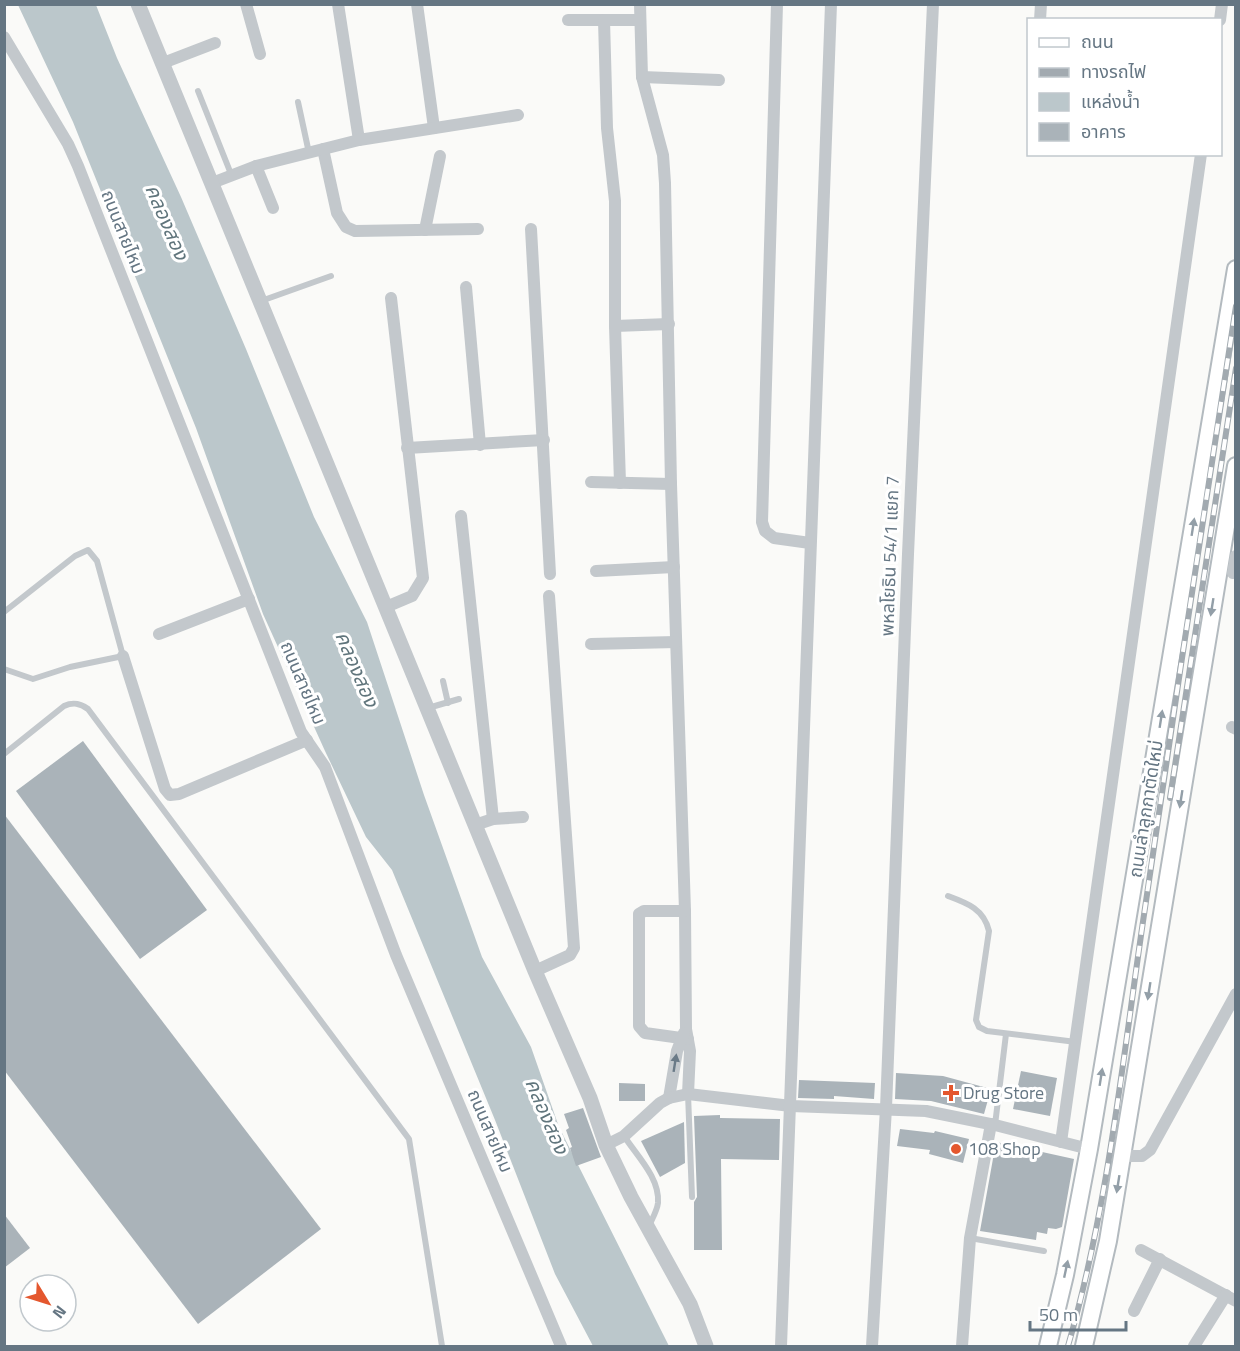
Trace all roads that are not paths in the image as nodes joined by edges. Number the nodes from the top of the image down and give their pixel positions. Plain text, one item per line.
1 (138, 4) edge
2 (246, 4) edge
3 (338, 4) edge
4 (417, 4) edge
5 (639, 4) edge
6 (777, 4) edge
7 (831, 4) edge
8 (933, 4) edge
9 (568, 20) dead end
10 (604, 20) junction
11 (639, 20) junction
12 (4, 37) edge
13 (215, 43) dead end
14 (260, 54) dead end
15 (163, 63) junction
16 (642, 77) junction
17 (719, 80) dead end
18 (198, 91) dead end
19 (298, 102) dead end
20 (518, 115) dead end
21 (434, 128) junction
22 (359, 140) junction
23 (323, 149) junction
24 (309, 153) junction
25 (440, 156) dead end
26 (1201, 156) edge
27 (256, 166) junction
28 (231, 174) junction
29 (212, 183) junction
30 (273, 208) dead end
31 (478, 229) dead end
32 (531, 229) dead end
33 (425, 230) junction
34 (1236, 269) edge
35 (331, 276) dead end
36 (466, 286) dead end
37 (391, 298) dead end
38 (261, 301) junction
39 (669, 324) junction
40 (615, 326) junction
41 (544, 440) junction
42 (480, 445) junction
43 (407, 448) junction
44 (1236, 466) edge
45 (591, 482) dead end
46 (620, 483) junction
47 (671, 484) junction
48 (461, 516) dead end
49 (810, 543) junction
50 (1236, 556) edge
51 (674, 567) junction
52 (596, 571) dead end
53 (1233, 573) dead end
54 (549, 574) dead end
55 (549, 596) dead end
56 (249, 599) junction
57 (386, 607) junction
58 (4, 612) edge
59 (159, 634) dead end
60 (676, 642) junction
61 (591, 644) dead end
62 (123, 656) junction
63 (4, 669) edge
64 (443, 681) dead end
65 (459, 699) dead end
66 (448, 703) junction
67 (428, 709) junction
68 (307, 740) junction
69 (4, 754) edge
70 (523, 817) dead end
71 (494, 819) junction
72 (475, 825) junction
73 (948, 896) dead end
74 (685, 911) junction
75 (535, 971) junction
76 (1236, 994) edge
77 (1006, 1034) junction
78 (685, 1035) junction
79 (1077, 1042) junction
80 (688, 1094) junction
81 (669, 1098) junction
82 (791, 1106) junction
83 (886, 1108) junction
84 (993, 1125) junction
85 (624, 1136) junction
86 (1061, 1142) junction
87 (606, 1145) junction
88 (1089, 1149) junction
89 (1122, 1156) junction
90 (692, 1197) dead end
91 (648, 1227) junction
92 (970, 1238) junction
93 (1141, 1250) dead end
94 (1044, 1251) dead end
95 (1160, 1259) junction
96 (1231, 1298) edge
97 (1134, 1311) dead end
98 (441, 1347) edge
99 (561, 1347) edge
100 (706, 1347) edge
101 (781, 1347) edge
102 (872, 1347) edge
103 (962, 1347) edge
104 (1048, 1347) edge
105 (1084, 1347) edge
106 (1194, 1347) edge

1 - 15 street
2 - 14 street
3 - 22 street
4 - 21 street
5 - 11 street
6 - 49 street
7 - 49 street
8 - 83 street, พหลโยธิน 54/1 แยก 7
9 - 10 street
10 - 11 street
10 - 40 street
11 - 16 street
12 - 56 street, ถนนสายไหม
13 - 15 street
15 - 29 street
16 - 17 street
16 - 39 street
18 - 28 lane
19 - 24 lane
20 - 21 street
21 - 22 street
22 - 23 street
23 - 24 street
23 - 33 street
24 - 27 street
25 - 33 street
26 - 79 street
27 - 28 street
27 - 30 street
28 - 29 street
29 - 38 street
31 - 33 street
32 - 41 street
88 -> 34 main road, ถนนลำลูกกาตัดใหม่
35 - 38 lane
36 - 42 street
37 - 43 street
38 - 57 street
39 - 40 street
39 - 47 street
40 - 46 street
41 - 42 street
41 - 54 street
42 - 43 street
43 - 57 street
44 -> 89 main road, ถนนลำลูกกาตัดใหม่
45 - 46 street
46 - 47 street
47 - 51 street
48 - 71 street
49 - 82 street
50 - 53 street
51 - 52 street
51 - 60 street
55 - 75 street
56 - 59 street
56 - 68 street, ถนนสายไหม
57 - 67 street
58 - 62 lane
60 - 61 street
60 - 74 street
62 - 63 lane
62 - 68 street
64 - 66 lane
65 - 66 lane
66 - 67 lane
67 - 72 street
68 - 99 street, ถนนสายไหม
69 - 98 lane
70 - 71 street
71 - 72 street
72 - 75 street
73 - 77 lane
74 - 78 street
74 - 78 street
75 - 87 street
76 - 89 street
77 - 79 lane
77 - 84 lane
78 - 80 street
81 -> 78 street
79 - 86 street
80 - 81 street
80 - 82 street
80 - 90 lane
81 - 85 street
82 - 83 street
82 - 101 street
83 - 84 street
83 - 102 street, พหลโยธิน 54/1 แยก 7
84 - 86 street
84 - 92 street
85 - 87 street
85 - 91 lane
86 - 88 street
87 - 91 street
104 -> 88 main road, ถนนลำลูกกาตัดใหม่
89 -> 105 main road, ถนนลำลูกกาตัดใหม่
91 - 100 street
92 - 94 lane
92 - 103 street
93 - 95 street
95 - 96 street
95 - 97 street
96 - 106 street

